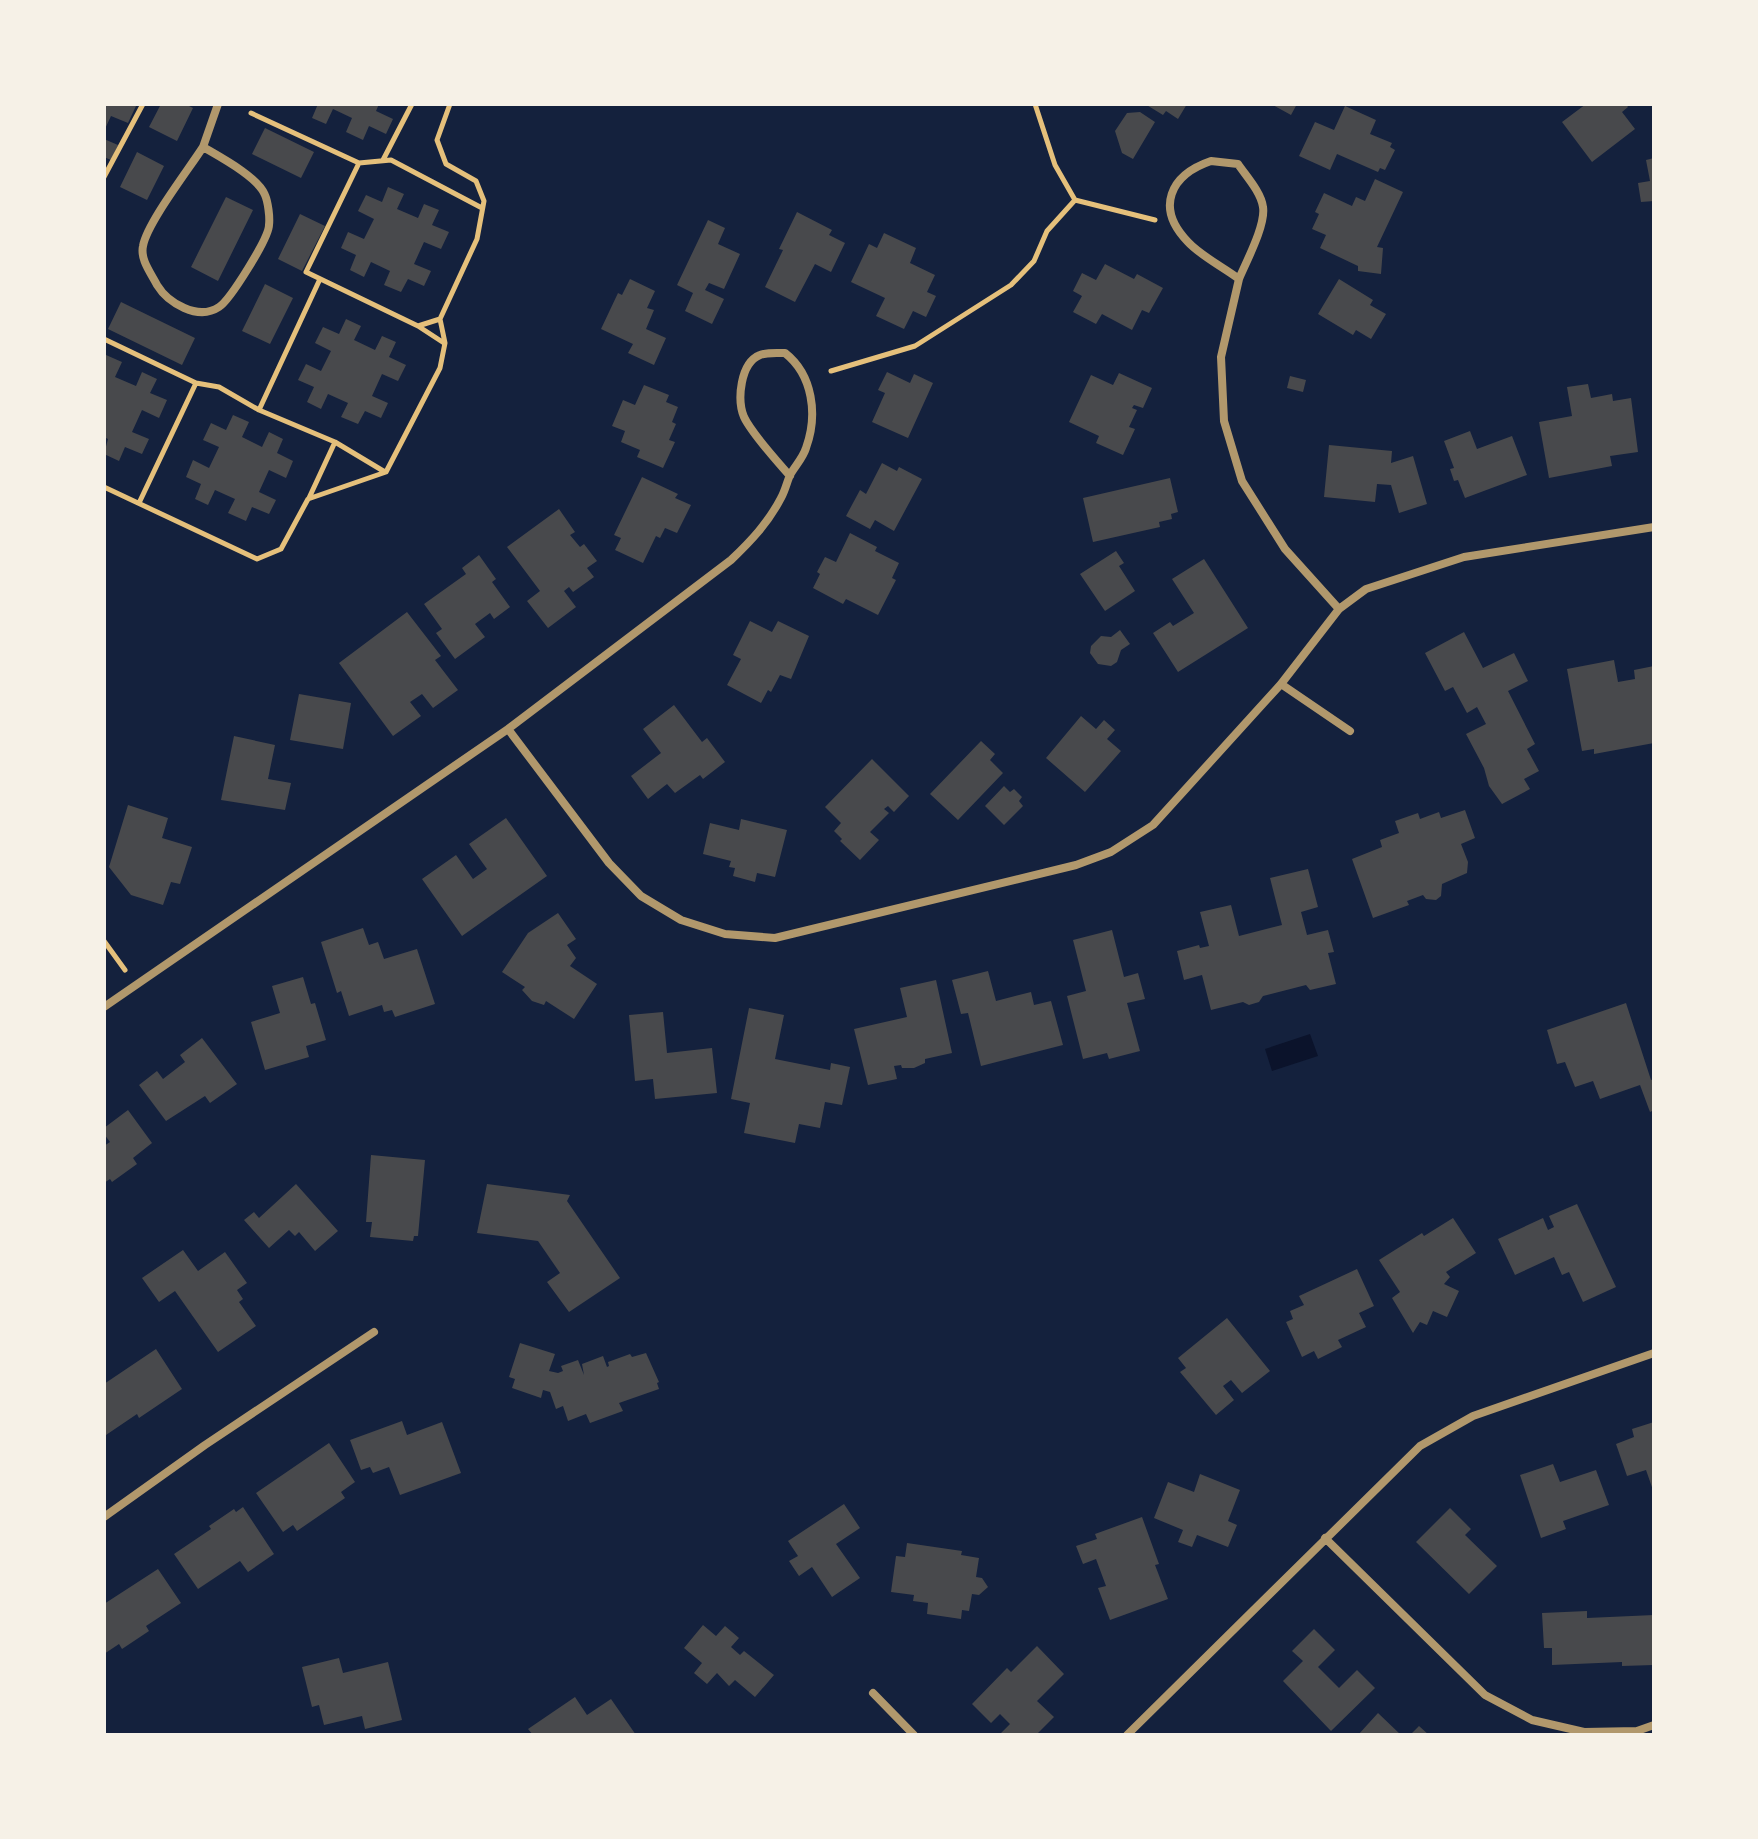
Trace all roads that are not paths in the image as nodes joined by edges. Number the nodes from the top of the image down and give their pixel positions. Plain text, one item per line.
1 (218, 104) edge
2 (203, 147) junction
3 (1239, 279) junction
4 (790, 476) junction
5 (1654, 527) edge
6 (1339, 609) junction
7 (1281, 684) junction
8 (508, 729) junction
9 (1350, 731) dead end
10 (104, 1007) edge
11 (374, 1332) dead end
12 (1654, 1353) edge
13 (104, 1517) edge
14 (1325, 1538) junction
15 (873, 1693) dead end
16 (1654, 1725) edge
17 (914, 1735) edge
18 (1127, 1735) edge

1 - 2 street
2 - 2 street
3 - 3 street
3 - 6 street
4 - 4 street
4 - 8 street
5 - 6 street
6 - 7 street
7 - 8 street
7 - 9 street
8 - 10 street
11 - 13 street
12 - 14 street
14 - 16 street
14 - 18 street
15 - 17 street

